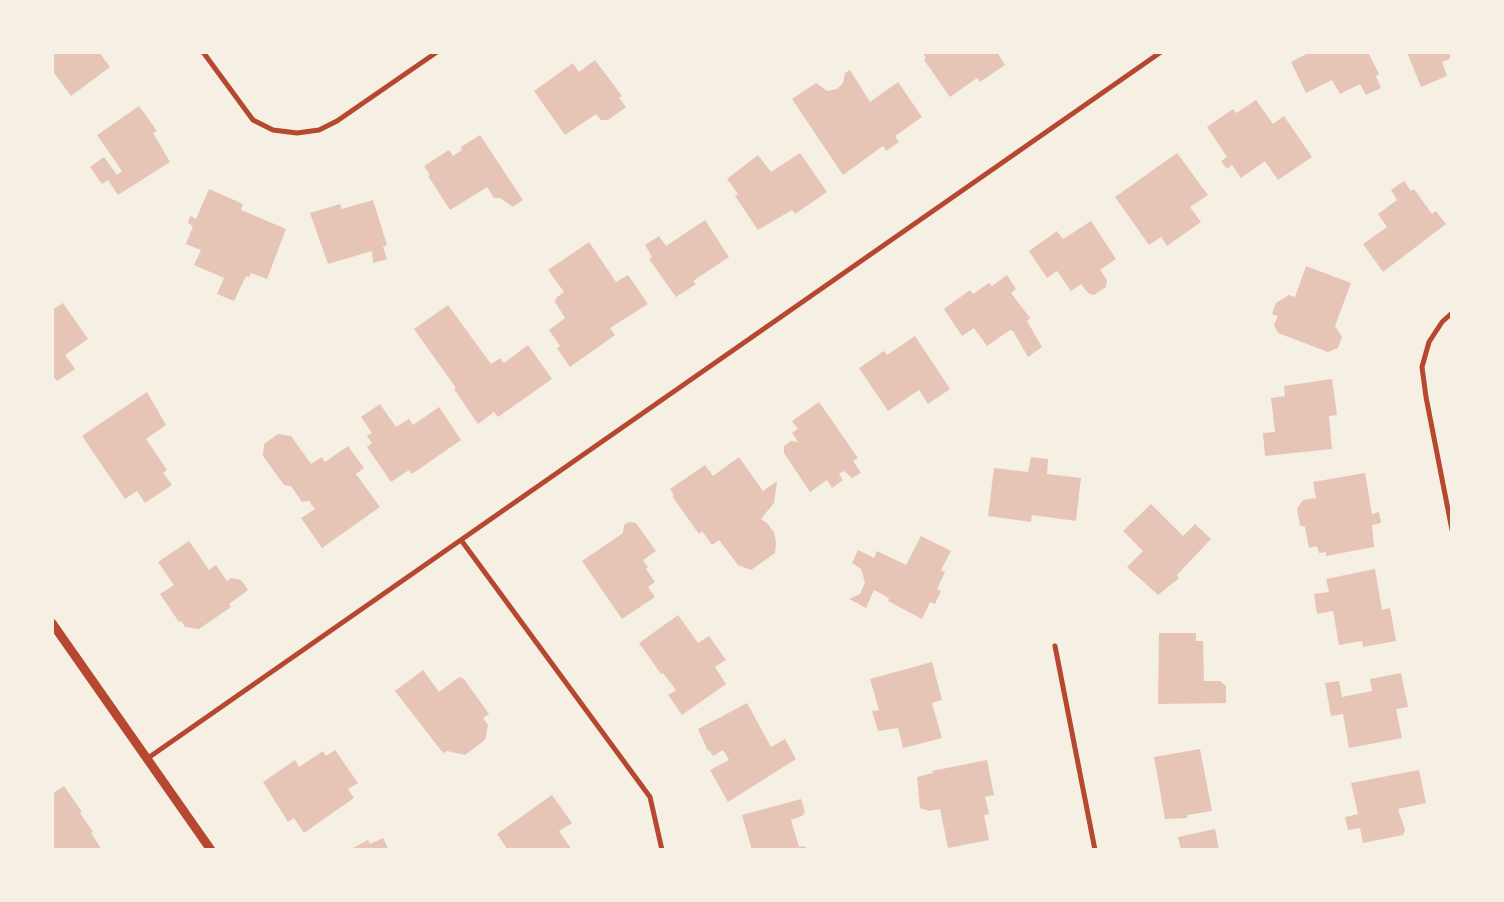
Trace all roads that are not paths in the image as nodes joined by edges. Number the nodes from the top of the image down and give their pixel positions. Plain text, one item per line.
1 (203, 52) edge
2 (437, 52) edge
3 (1161, 52) edge
4 (1452, 313) edge
5 (1452, 530) edge
6 (462, 540) junction
7 (52, 623) edge
8 (1055, 646) dead end
9 (148, 758) junction
10 (211, 850) edge
11 (662, 850) edge
12 (1096, 850) edge

1 - 2 street
3 - 6 street
4 - 5 street
6 - 9 street
6 - 11 street
7 - 9 street
8 - 12 street
9 - 10 street

